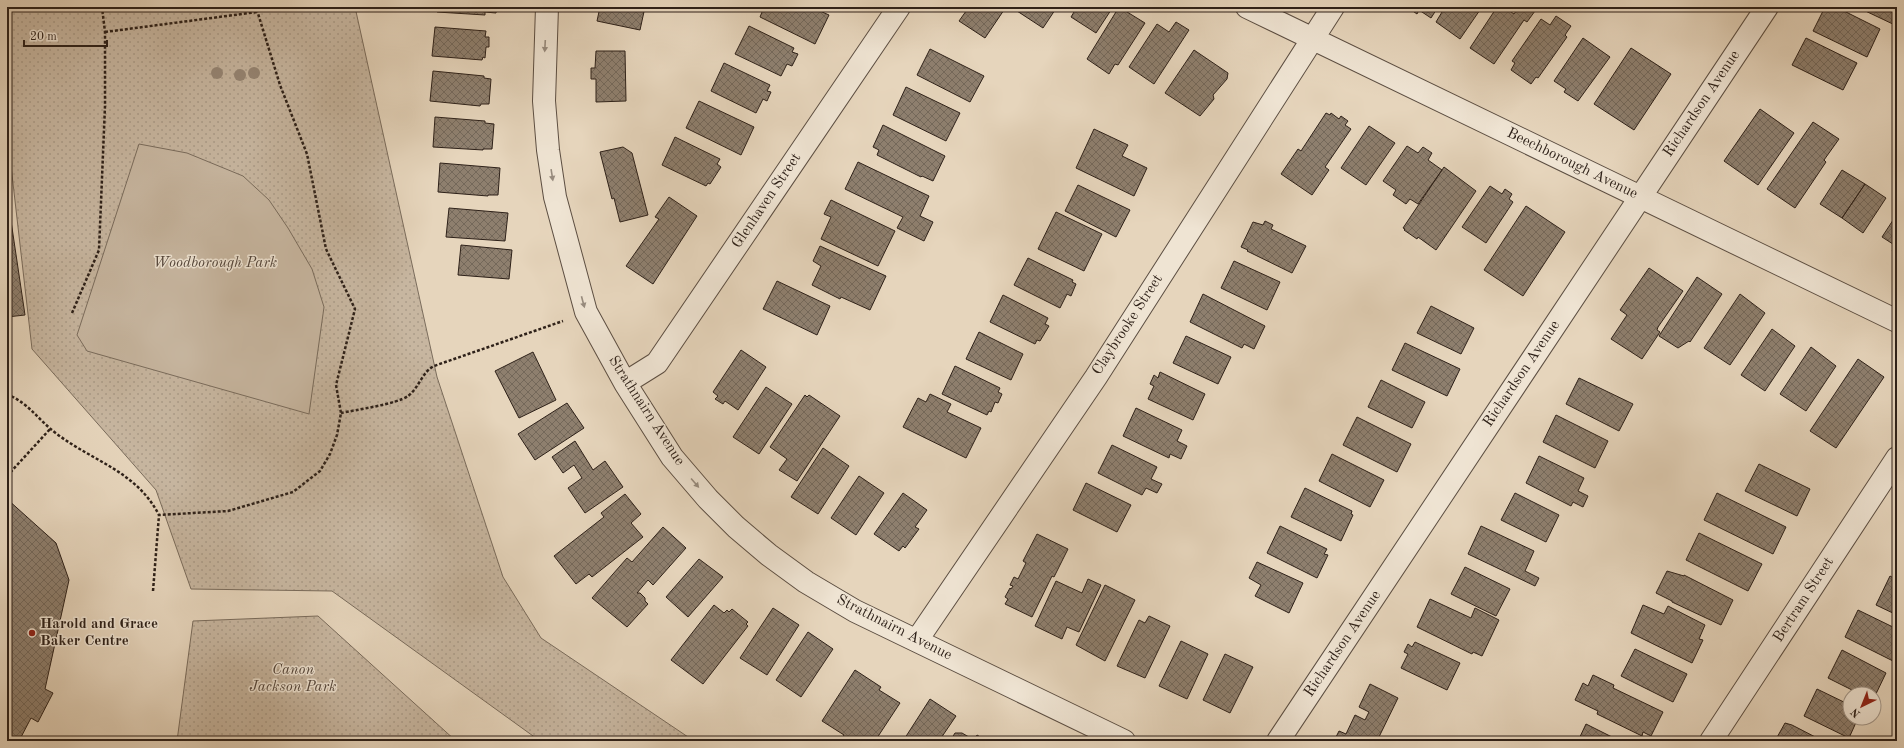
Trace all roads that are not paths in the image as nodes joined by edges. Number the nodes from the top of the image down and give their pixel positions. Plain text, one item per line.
1 (547, 7) edge
2 (899, 7) edge
3 (1246, 7) edge
4 (1333, 7) edge
5 (1767, 7) edge
6 (1312, 39) junction
7 (1640, 197) junction
8 (1897, 321) edge
9 (625, 383) junction
10 (1897, 458) edge
11 (917, 640) junction
12 (1124, 741) edge
13 (1278, 741) edge
14 (1711, 741) edge

1 -> 9 street, Strathnairn Avenue
2 - 9 street, Glenhaven Street
3 - 6 street, Beechborough Avenue
4 - 6 street, Claybrooke Street
5 - 7 street, Richardson Avenue
6 - 7 street, Beechborough Avenue
6 - 11 street, Claybrooke Street
7 - 8 street, Beechborough Avenue
7 - 13 street, Richardson Avenue
9 -> 11 street, Strathnairn Avenue
10 - 14 street, Bertram Street
11 - 12 street, Strathnairn Avenue

